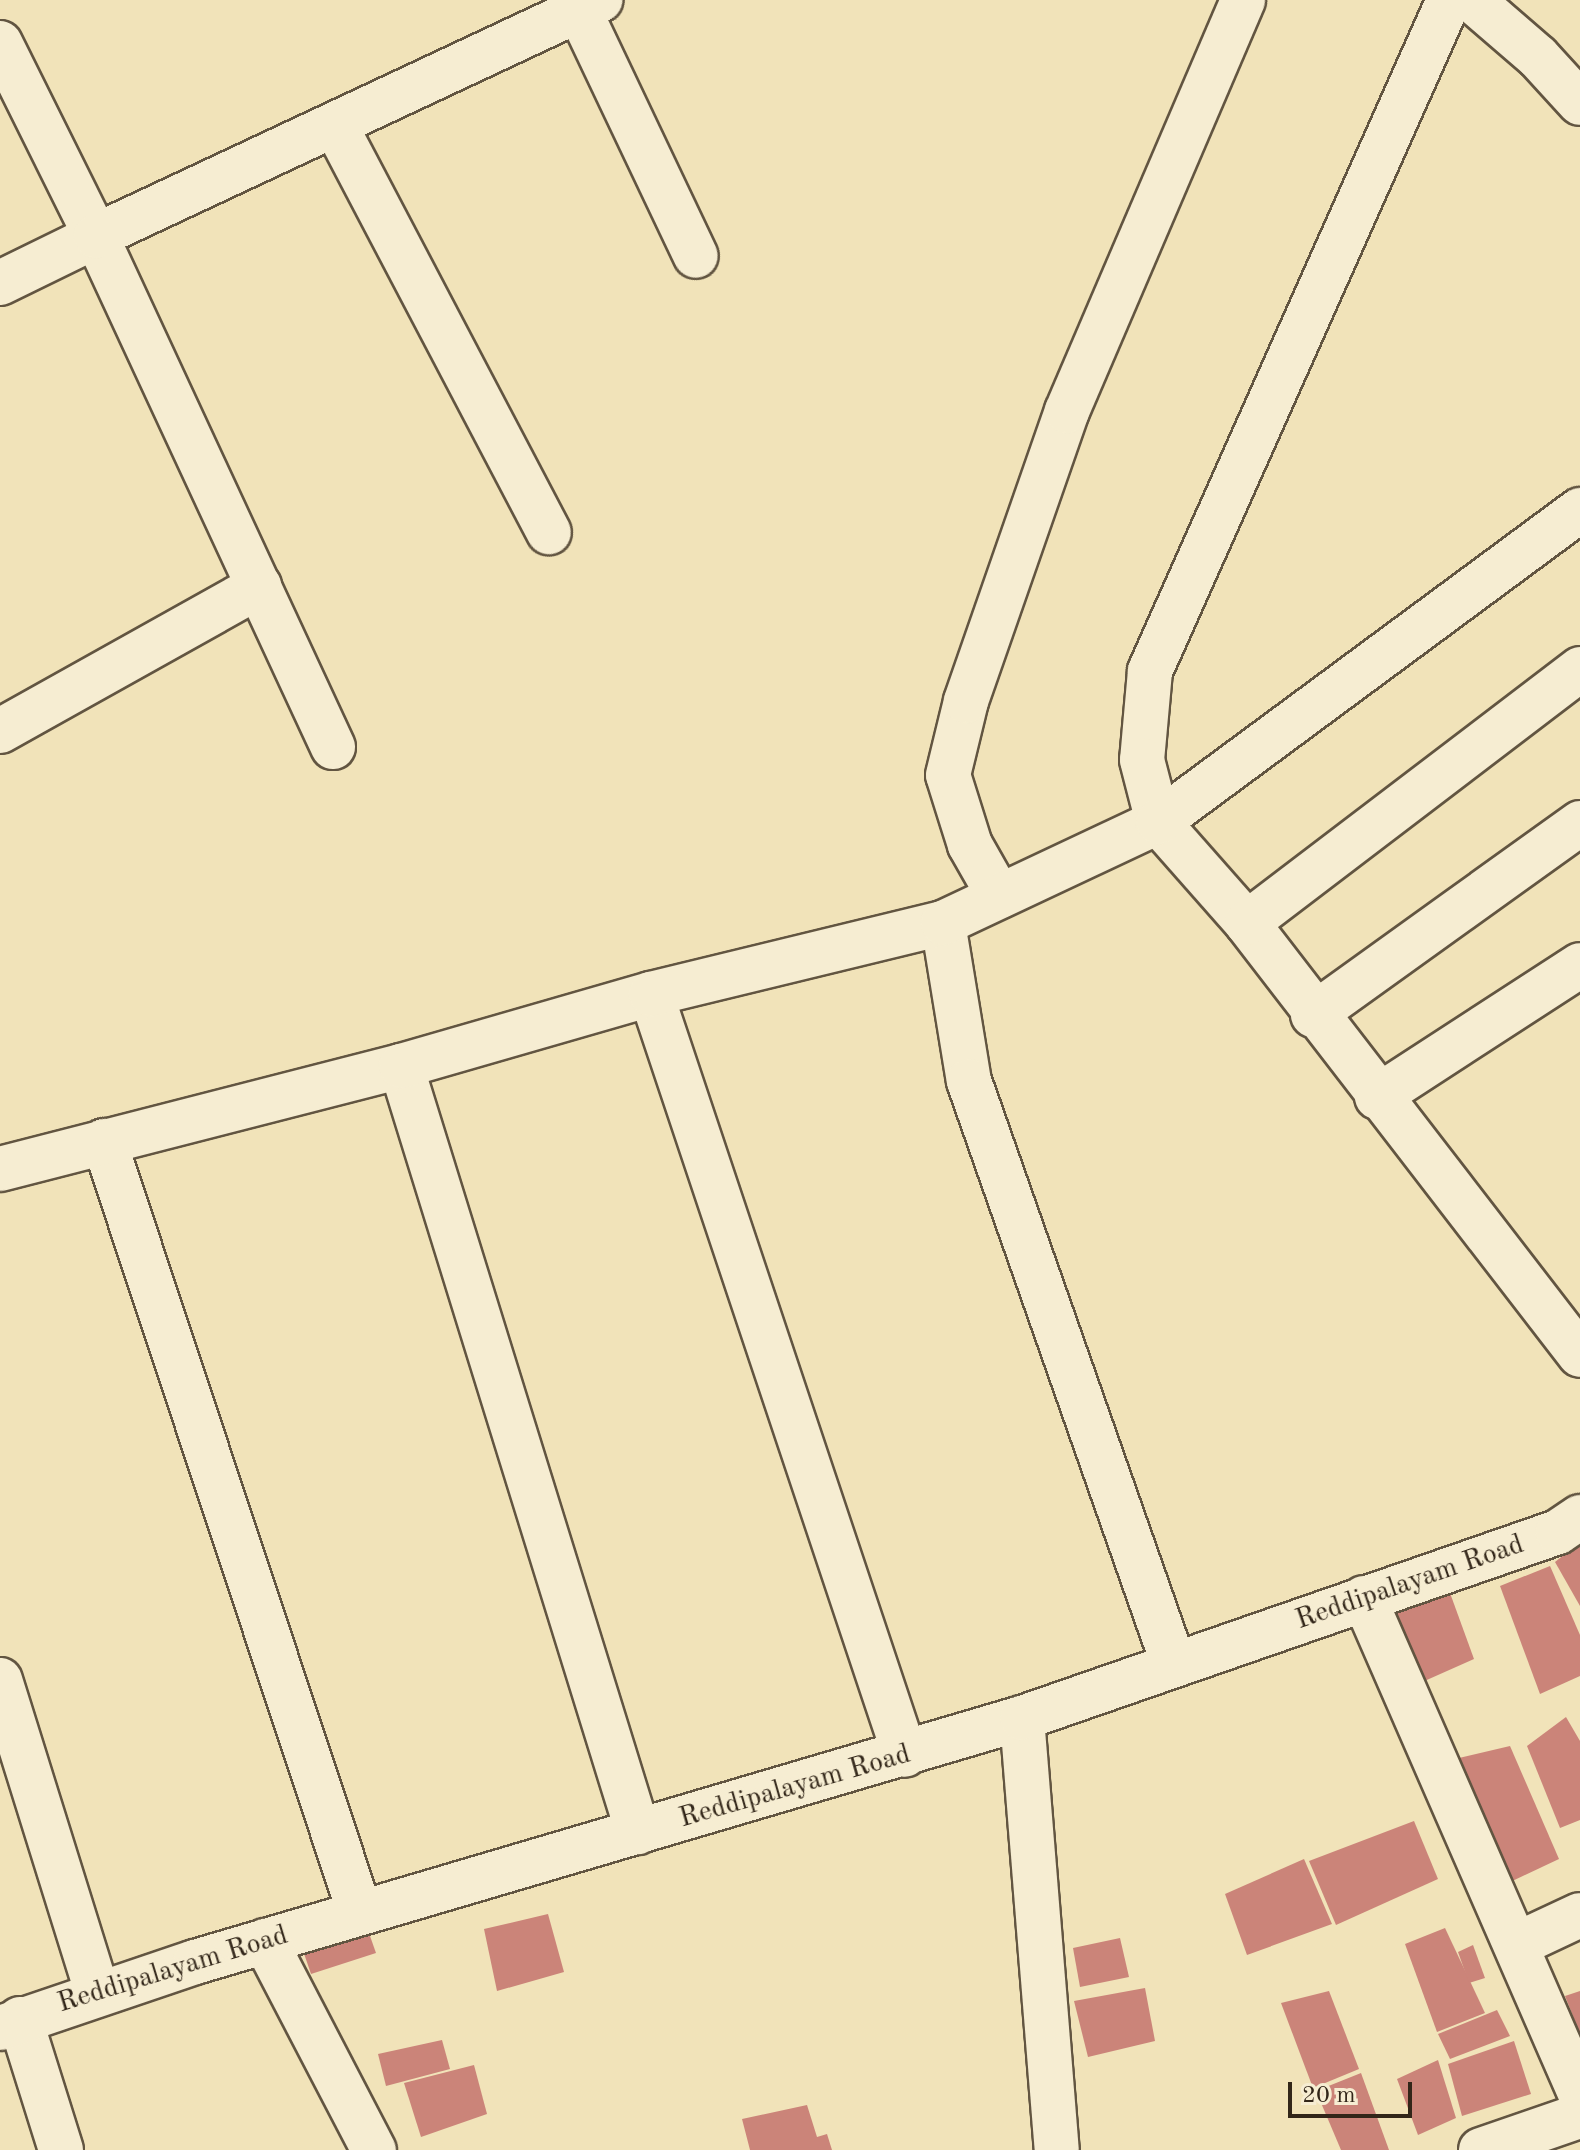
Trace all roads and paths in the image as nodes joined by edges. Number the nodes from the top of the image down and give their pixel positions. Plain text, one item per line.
1 (1243, 0) edge
2 (1449, 0) edge
3 (1472, 0) edge
4 (590, 5) edge
5 (0, 43) edge
6 (1580, 103) edge
7 (335, 125) junction
8 (96, 236) junction
9 (696, 256) dead end
10 (0, 283) edge
11 (1580, 510) edge
12 (549, 532) dead end
13 (259, 586) junction
14 (1580, 669) edge
15 (0, 731) edge
16 (333, 747) dead end
17 (1158, 822) junction
18 (1580, 823) edge
19 (999, 896) junction
20 (943, 923) junction
21 (1247, 923) junction
22 (1580, 965) edge
23 (651, 994) junction
24 (1313, 1015) junction
25 (401, 1066) junction
26 (1377, 1097) junction
27 (104, 1141) junction
28 (0, 1169) edge
29 (1580, 1355) edge
30 (1580, 1517) edge
31 (1364, 1598) junction
32 (1174, 1665) junction
33 (0, 1680) edge
34 (1022, 1718) junction
35 (905, 1755) junction
36 (638, 1832) junction
37 (360, 1913) junction
38 (1580, 1915) edge
39 (265, 1941) junction
40 (1518, 1944) junction
41 (97, 1992) junction
42 (10, 2024) edge
43 (1580, 2093) edge
44 (1580, 2116) edge
45 (61, 2150) edge
46 (374, 2150) edge
47 (1057, 2150) edge
48 (1481, 2150) edge

1 - 19 street
2 - 17 street
3 - 6 street
4 - 7 street
4 - 9 street
5 - 8 street
7 - 8 street
7 - 12 street
8 - 10 street
8 - 13 street
11 - 17 street
13 - 15 street
13 - 16 street
14 - 21 street
17 - 19 street
17 - 21 street
18 - 24 street
19 - 20 street
20 - 23 street
20 - 32 street
21 - 24 street
22 - 26 street
23 - 25 street
23 - 35 street
24 - 26 street
25 - 27 street
25 - 36 street
26 - 29 street
27 - 28 street
27 - 37 street
30 - 31 street, Reddipalayam Road
31 - 32 street, Reddipalayam Road
31 - 40 street
32 - 34 street, Reddipalayam Road
33 - 41 street
34 - 35 street, Reddipalayam Road
34 - 47 street
35 - 36 street, Reddipalayam Road
36 - 37 street, Reddipalayam Road
37 - 39 street, Reddipalayam Road
38 - 40 street
39 - 41 street, Reddipalayam Road
39 - 46 street
40 - 43 street
41 - 42 street, Reddipalayam Road
42 - 45 street
44 - 48 street

